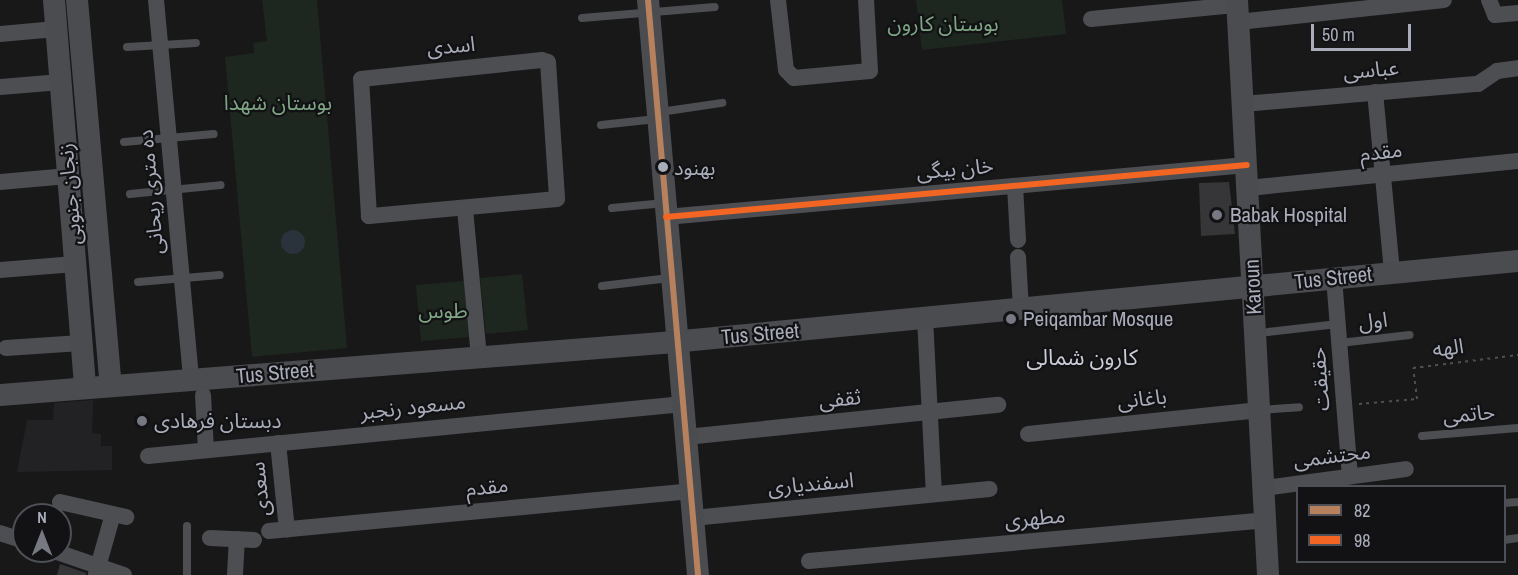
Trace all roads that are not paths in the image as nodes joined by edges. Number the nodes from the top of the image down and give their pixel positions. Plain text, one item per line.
1 (54, 0) edge
2 (77, 0) edge
3 (156, 0) edge
4 (778, 0) edge
5 (866, 0) edge
6 (1444, 0) edge
7 (1489, 0) edge
8 (648, 7) edge
9 (715, 8) dead end
10 (1237, 9) edge
11 (1518, 13) edge
12 (582, 18) dead end
13 (1091, 19) dead end
14 (56, 29) junction
15 (0, 34) edge
16 (196, 43) dead end
17 (160, 45) junction
18 (127, 47) dead end
19 (1518, 68) edge
20 (61, 82) junction
21 (0, 87) edge
22 (1375, 92) junction
23 (722, 104) dead end
24 (1243, 104) junction
25 (658, 115) junction
26 (601, 125) dead end
27 (214, 134) dead end
28 (169, 137) junction
29 (124, 142) dead end
30 (1518, 161) edge
31 (1382, 174) junction
32 (68, 176) junction
33 (1247, 176) junction
34 (0, 182) edge
35 (221, 185) dead end
36 (1015, 186) junction
37 (174, 190) junction
38 (130, 194) dead end
39 (612, 208) dead end
40 (465, 209) junction
41 (666, 210) junction
42 (1518, 261) edge
43 (75, 264) junction
44 (0, 270) edge
45 (1392, 272) junction
46 (220, 275) dead end
47 (182, 278) junction
48 (672, 278) junction
49 (1334, 278) junction
50 (138, 282) dead end
51 (602, 286) dead end
52 (1254, 286) junction
53 (1021, 309) junction
54 (925, 318) junction
55 (1338, 324) junction
56 (1268, 332) dead end
57 (1410, 335) dead end
58 (677, 342) junction
59 (81, 343) junction
60 (1340, 343) junction
61 (6, 348) dead end
62 (479, 357) junction
63 (111, 386) junction
64 (197, 387) junction
65 (85, 388) junction
66 (0, 395) edge
67 (683, 404) junction
68 (998, 405) dead end
69 (1299, 407) dead end
70 (1260, 410) junction
71 (930, 412) junction
72 (1518, 428) edge
73 (1028, 434) dead end
74 (1422, 436) dead end
75 (686, 437) junction
76 (278, 443) junction
77 (206, 450) junction
78 (148, 456) dead end
79 (1406, 469) dead end
80 (1350, 476) junction
81 (1264, 488) junction
82 (990, 489) dead end
83 (691, 491) junction
84 (934, 494) junction
85 (60, 502) dead end
86 (693, 518) junction
87 (1265, 520) junction
88 (187, 526) dead end
89 (287, 530) junction
90 (269, 531) dead end
91 (210, 538) dead end
92 (237, 539) junction
93 (254, 540) dead end
94 (72, 559) edge
95 (809, 561) dead end
96 (97, 570) edge
97 (123, 575) edge
98 (187, 575) edge
99 (235, 575) edge
100 (698, 575) edge
101 (1268, 575) edge

1 - 14 street, زنجان جنوبی
2 - 63 street, زنجان جنوبی
3 - 17 street, ده متری ریحانی
4 - 5 street
6 - 10 street
7 - 11 street
8 - 9 lane
8 - 12 lane
8 - 25 street
10 - 13 street
10 - 24 street, Karoun
14 - 15 street
14 - 20 street, زنجان جنوبی
16 - 17 lane
17 - 18 lane
17 - 28 street, ده متری ریحانی
19 - 22 street, عباسی
20 - 21 street
20 - 32 street, زنجان جنوبی
22 - 24 street, عباسی
22 - 31 street
23 - 25 lane
24 - 33 street, Karoun
25 - 26 lane
25 - 41 street
27 - 28 lane
28 - 29 lane
28 - 37 street, ده متری ریحانی
30 - 31 street, مقدم
31 - 33 street, مقدم
31 - 45 street
32 - 34 street
32 - 43 street, زنجان جنوبی
33 - 36 street, خان بیگی
33 - 52 street, Karoun
35 - 37 lane
36 - 41 street, خان بیگی
36 - 53 street
37 - 38 lane
37 - 47 street, ده متری ریحانی
39 - 41 lane
40 - 40 street, اسدی
40 - 62 street
41 - 48 street
42 - 45 street, Tus Street
43 - 44 street
43 - 59 street, زنجان جنوبی
45 - 49 street, Tus Street
46 - 47 lane
47 - 50 lane
47 - 64 street, ده متری ریحانی
48 - 51 lane
48 - 58 street
49 - 52 street, Tus Street
49 - 55 street, حقیقت
52 - 53 street, Tus Street
52 - 70 street, Karoun
53 - 54 street, Tus Street
54 - 58 street, Tus Street
54 - 71 street
55 - 56 lane
55 - 60 street, حقیقت
57 - 60 lane, اول
58 - 62 street, Tus Street
58 - 67 street
59 - 61 street
59 - 65 street, زنجان جنوبی
60 - 80 street, حقیقت
62 - 64 street, Tus Street
63 - 64 street, Tus Street
63 - 65 street, Tus Street
64 - 77 street, ده متری ریحانی
65 - 66 street, Tus Street
67 - 75 street
67 - 76 street, مسعود رنجبر
68 - 71 street, ثقفی
69 - 70 lane
70 - 73 street, باغانی
70 - 81 street, Karoun
71 - 75 street, ثقفی
71 - 84 street
72 - 74 lane, حاتمی
75 - 83 street
76 - 77 street, مسعود رنجبر
76 - 89 street, سعدی
77 - 78 street, مسعود رنجبر
79 - 80 street, محتشمی
80 - 81 street, محتشمی
81 - 87 street, Karoun
82 - 84 street, اسفندیاری
83 - 86 street
83 - 89 street, مقدم
84 - 86 street, اسفندیاری
85 - 96 street
86 - 100 street
87 - 95 street, مطهری
87 - 101 street, Karoun
88 - 98 lane
89 - 90 street, مقدم
91 - 92 street
92 - 93 street
92 - 99 street
94 - 96 street
96 - 97 street

